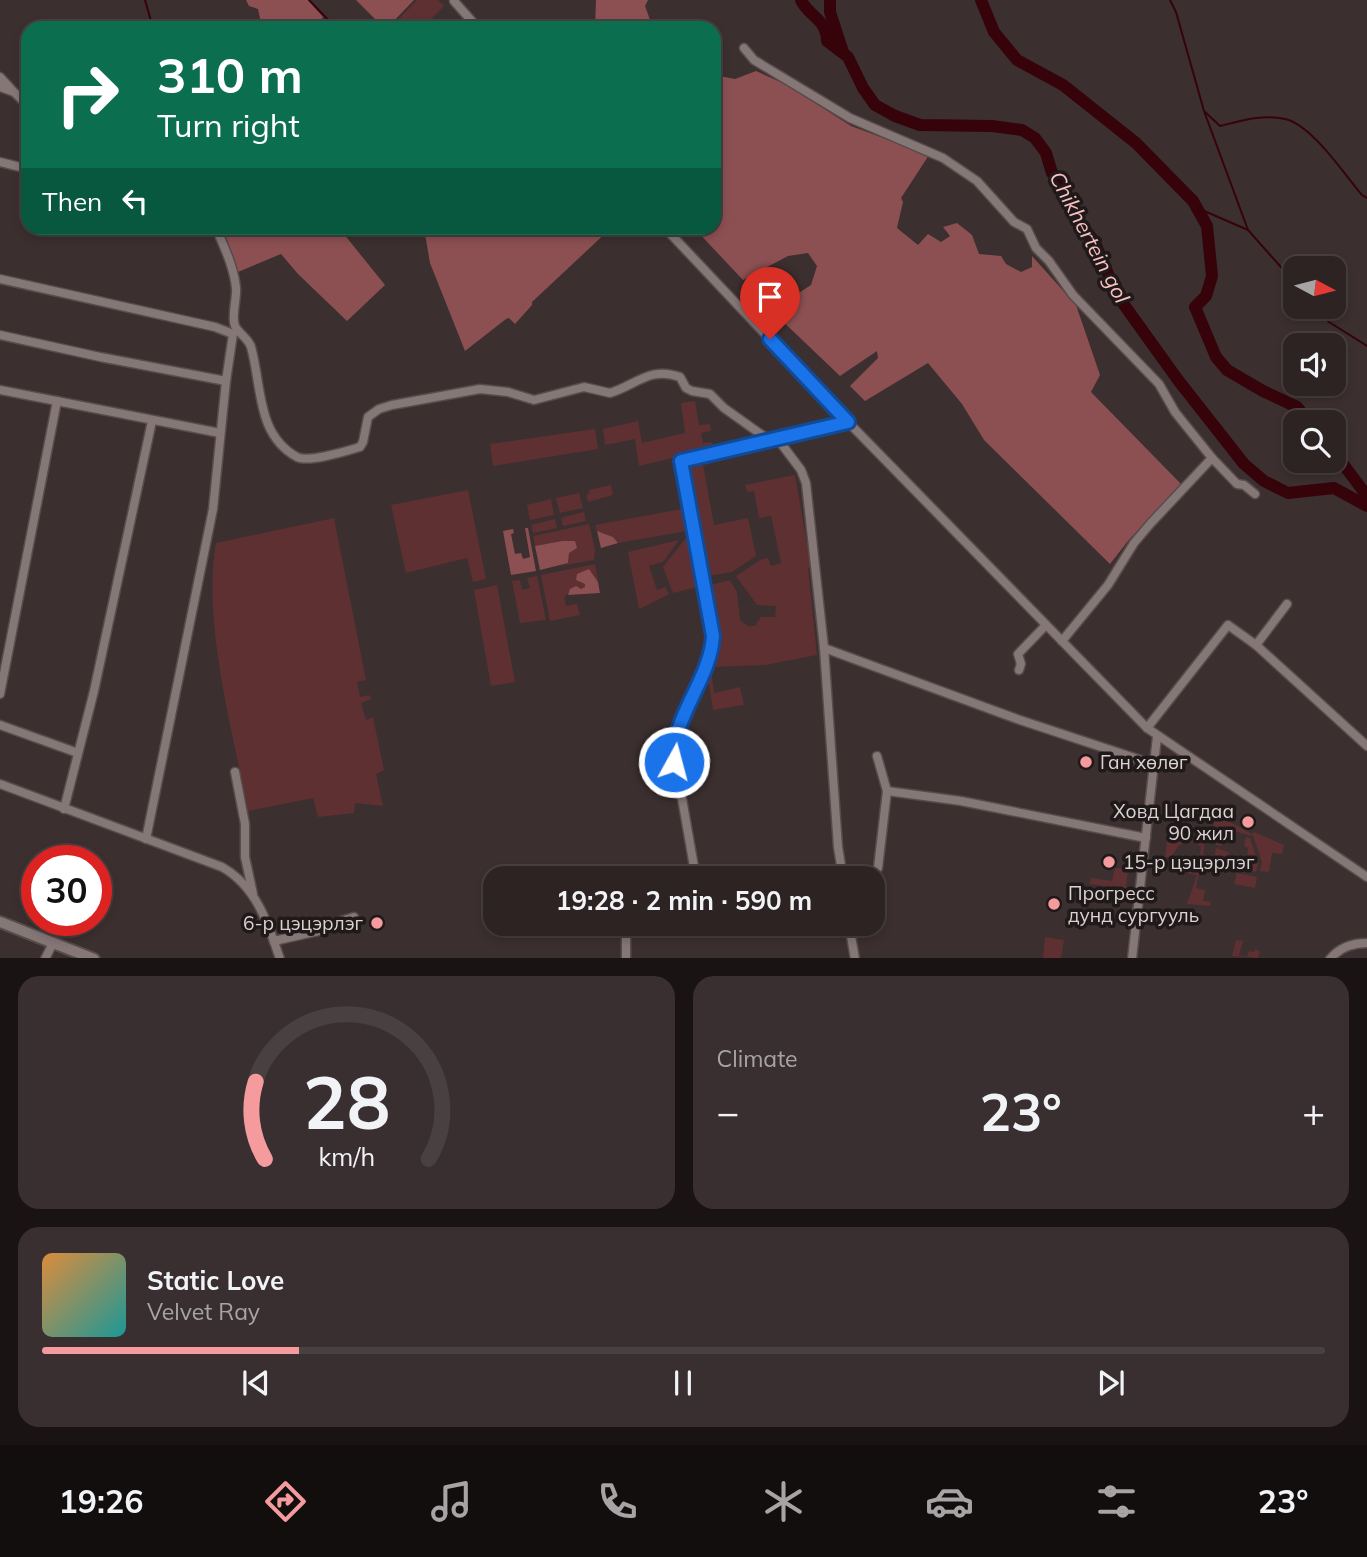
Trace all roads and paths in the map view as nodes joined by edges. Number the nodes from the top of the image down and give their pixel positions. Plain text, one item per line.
1 (454, 1) edge
2 (472, 21) edge
3 (744, 48) dead end
4 (0, 77) edge
5 (0, 87) edge
6 (14, 92) junction
7 (21, 99) edge
8 (0, 162) edge
9 (21, 167) edge
10 (219, 235) edge
11 (672, 235) edge
12 (0, 279) edge
13 (234, 330) junction
14 (0, 335) edge
15 (226, 381) junction
16 (0, 390) edge
17 (57, 401) junction
18 (152, 421) junction
19 (848, 422) junction
20 (220, 433) junction
21 (773, 439) junction
22 (1212, 458) junction
23 (1255, 494) dead end
24 (1287, 604) dead end
25 (1046, 625) junction
26 (1062, 641) junction
27 (1255, 646) junction
28 (824, 648) junction
29 (1019, 670) dead end
30 (0, 694) edge
31 (0, 725) edge
32 (1146, 727) junction
33 (1157, 737) junction
34 (1367, 746) edge
35 (78, 753) junction
36 (877, 757) dead end
37 (1153, 764) junction
38 (234, 772) dead end
39 (0, 783) edge
40 (887, 792) junction
41 (64, 809) junction
42 (1146, 838) junction
43 (146, 839) junction
44 (694, 866) edge
45 (841, 866) edge
46 (878, 866) edge
47 (1367, 877) edge
48 (253, 895) junction
49 (354, 917) dead end
50 (0, 922) edge
51 (626, 936) edge
52 (851, 936) edge
53 (274, 941) junction
54 (53, 943) junction
55 (1367, 943) edge
56 (46, 958) edge
57 (94, 958) edge
58 (280, 958) edge
59 (626, 958) edge
60 (855, 958) edge
61 (1132, 958) edge
62 (1330, 958) edge

1 - 2 street
3 - 22 street
4 - 6 street
5 - 6 street
6 - 7 street
8 - 9 street
10 - 13 street
11 - 19 street
12 - 13 street
13 - 15 street
13 - 21 street
14 - 15 street
15 - 20 street
16 - 17 street
17 - 18 street
17 - 30 street
18 - 20 street
18 - 35 street
19 - 21 street
19 - 25 street
20 - 43 street
21 - 28 street
21 - 44 street
22 - 23 street
22 - 26 street
24 - 27 street
25 - 26 street
25 - 29 street
26 - 32 street
27 - 32 street
27 - 34 street
28 - 37 street
28 - 45 street
31 - 35 street
32 - 33 street
33 - 37 street
33 - 47 street
35 - 41 street
36 - 40 street
37 - 42 street
38 - 48 street
39 - 41 street
40 - 42 street
40 - 46 street
41 - 43 street
42 - 61 street
43 - 48 street
48 - 53 street
49 - 53 street
50 - 54 main road
51 - 59 street
52 - 60 street
53 - 58 street
54 - 56 street
54 - 57 main road
55 - 62 street

